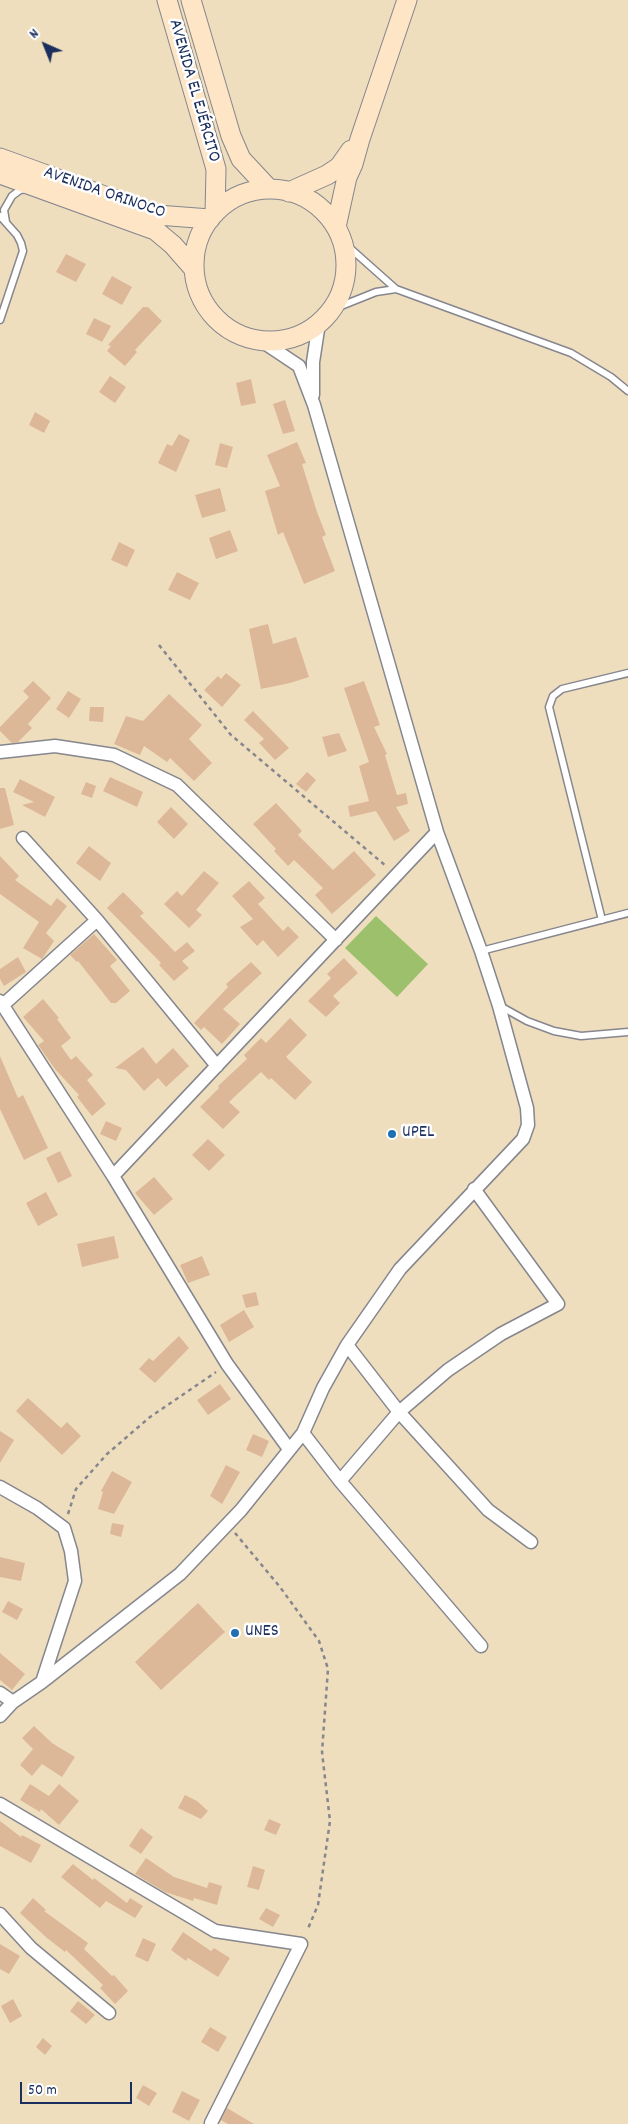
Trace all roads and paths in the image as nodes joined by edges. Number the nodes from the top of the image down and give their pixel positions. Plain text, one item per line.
1 (167, 0) edge
2 (191, 0) edge
3 (407, 0) edge
4 (360, 139) junction
5 (0, 158) edge
6 (0, 174) edge
7 (36, 188) junction
8 (269, 189) junction
9 (289, 192) junction
10 (0, 216) edge
11 (213, 216) junction
12 (6, 223) junction
13 (339, 234) junction
14 (194, 269) junction
15 (396, 289) junction
16 (325, 317) junction
17 (0, 320) edge
18 (263, 342) junction
19 (628, 390) edge
20 (314, 405) junction
21 (159, 645) dead end
22 (628, 673) edge
23 (0, 752) edge
24 (437, 832) junction
25 (22, 838) dead end
26 (397, 875) junction
27 (628, 913) edge
28 (97, 920) junction
29 (602, 920) junction
30 (336, 940) junction
31 (481, 951) junction
32 (2, 1003) edge
33 (499, 1006) junction
34 (628, 1032) edge
35 (217, 1066) junction
36 (113, 1176) junction
37 (474, 1190) junction
38 (347, 1345) junction
39 (227, 1364) junction
40 (400, 1412) junction
41 (303, 1433) junction
42 (289, 1450) junction
43 (340, 1481) junction
44 (0, 1487) edge
45 (227, 1524) junction
46 (64, 1528) junction
47 (531, 1542) dead end
48 (481, 1646) dead end
49 (42, 1682) junction
50 (0, 1693) edge
51 (13, 1702) junction
52 (0, 1716) edge
53 (0, 1804) edge
54 (0, 1914) edge
55 (301, 1944) junction
56 (109, 2013) dead end
57 (211, 2123) edge

1 - 11 street, AVENIDA EL EJÉRCITO
2 - 8 street, AVENIDA EL EJÉRCITO
3 - 4 street
4 - 9 street
4 - 13 street
5 - 11 street, AVENIDA ORINOCO
6 - 7 street, AVENIDA ORINOCO
7 - 12 lane
7 - 14 street, AVENIDA ORINOCO
8 - 9 street
8 - 11 street
9 - 13 street
10 - 12 lane
11 - 14 street
12 - 17 lane
13 - 15 lane
13 - 16 street
14 - 18 street
15 - 16 lane
15 - 19 lane
16 - 18 street
16 - 20 street
18 - 20 street
20 - 24 street
21 - 26 path
22 - 29 lane
23 - 30 street
24 - 26 street
24 - 31 street
25 - 28 street
26 - 30 street
27 - 29 lane
28 - 32 street
28 - 35 street
29 - 31 lane
30 - 35 street
31 - 33 street
32 - 36 street
33 - 34 lane
33 - 37 street
35 - 36 street
36 - 39 street
37 - 38 street
37 - 40 street
38 - 40 street
38 - 41 street
39 - 42 street
39 - 46 path
40 - 43 street
40 - 47 street
41 - 42 street
41 - 43 street
42 - 45 street
43 - 48 street
44 - 46 street
45 - 49 street
45 - 55 path
46 - 49 street
49 - 51 street
50 - 51 street
51 - 52 street
53 - 55 street
54 - 56 street
55 - 57 street

